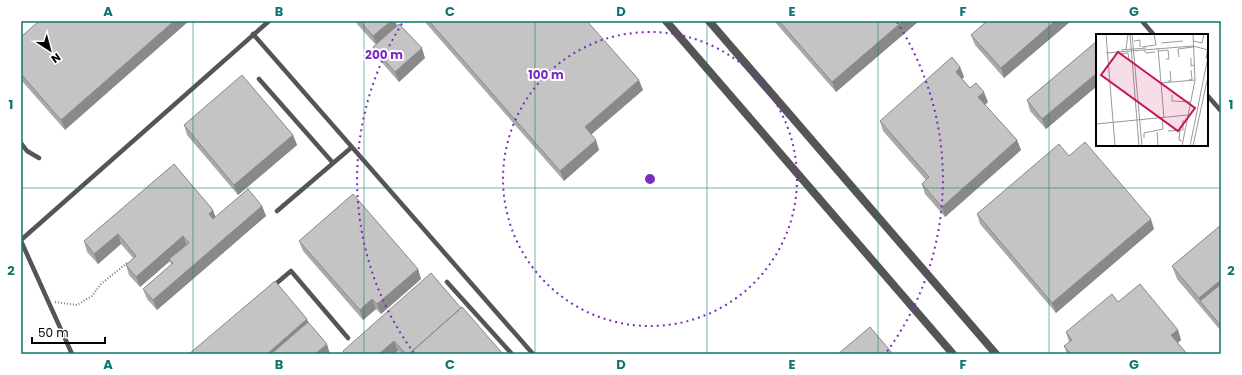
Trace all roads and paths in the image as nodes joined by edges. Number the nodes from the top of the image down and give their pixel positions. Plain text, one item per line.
1 (269, 21) edge
2 (666, 21) edge
3 (709, 21) edge
4 (1142, 21) edge
5 (253, 34) junction
6 (1153, 34) edge
7 (259, 79) dead end
8 (1208, 96) edge
9 (1221, 111) edge
10 (21, 142) edge
11 (352, 147) junction
12 (39, 158) dead end
13 (333, 163) junction
14 (277, 211) dead end
15 (21, 241) edge
16 (127, 263) edge
17 (447, 282) dead end
18 (267, 292) edge
19 (48, 301) junction
20 (348, 338) dead end
21 (72, 354) edge
22 (512, 354) edge
23 (533, 354) edge
24 (953, 354) edge
25 (996, 354) edge

1 - 5 lane
2 - 24 street
3 - 25 street
4 - 6 lane
5 - 11 lane
5 - 15 lane
7 - 13 lane
8 - 9 lane
10 - 12 lane
11 - 13 lane
11 - 23 lane
13 - 14 lane
15 - 19 lane
16 - 19 path
17 - 22 lane
18 - 20 lane
19 - 21 lane

